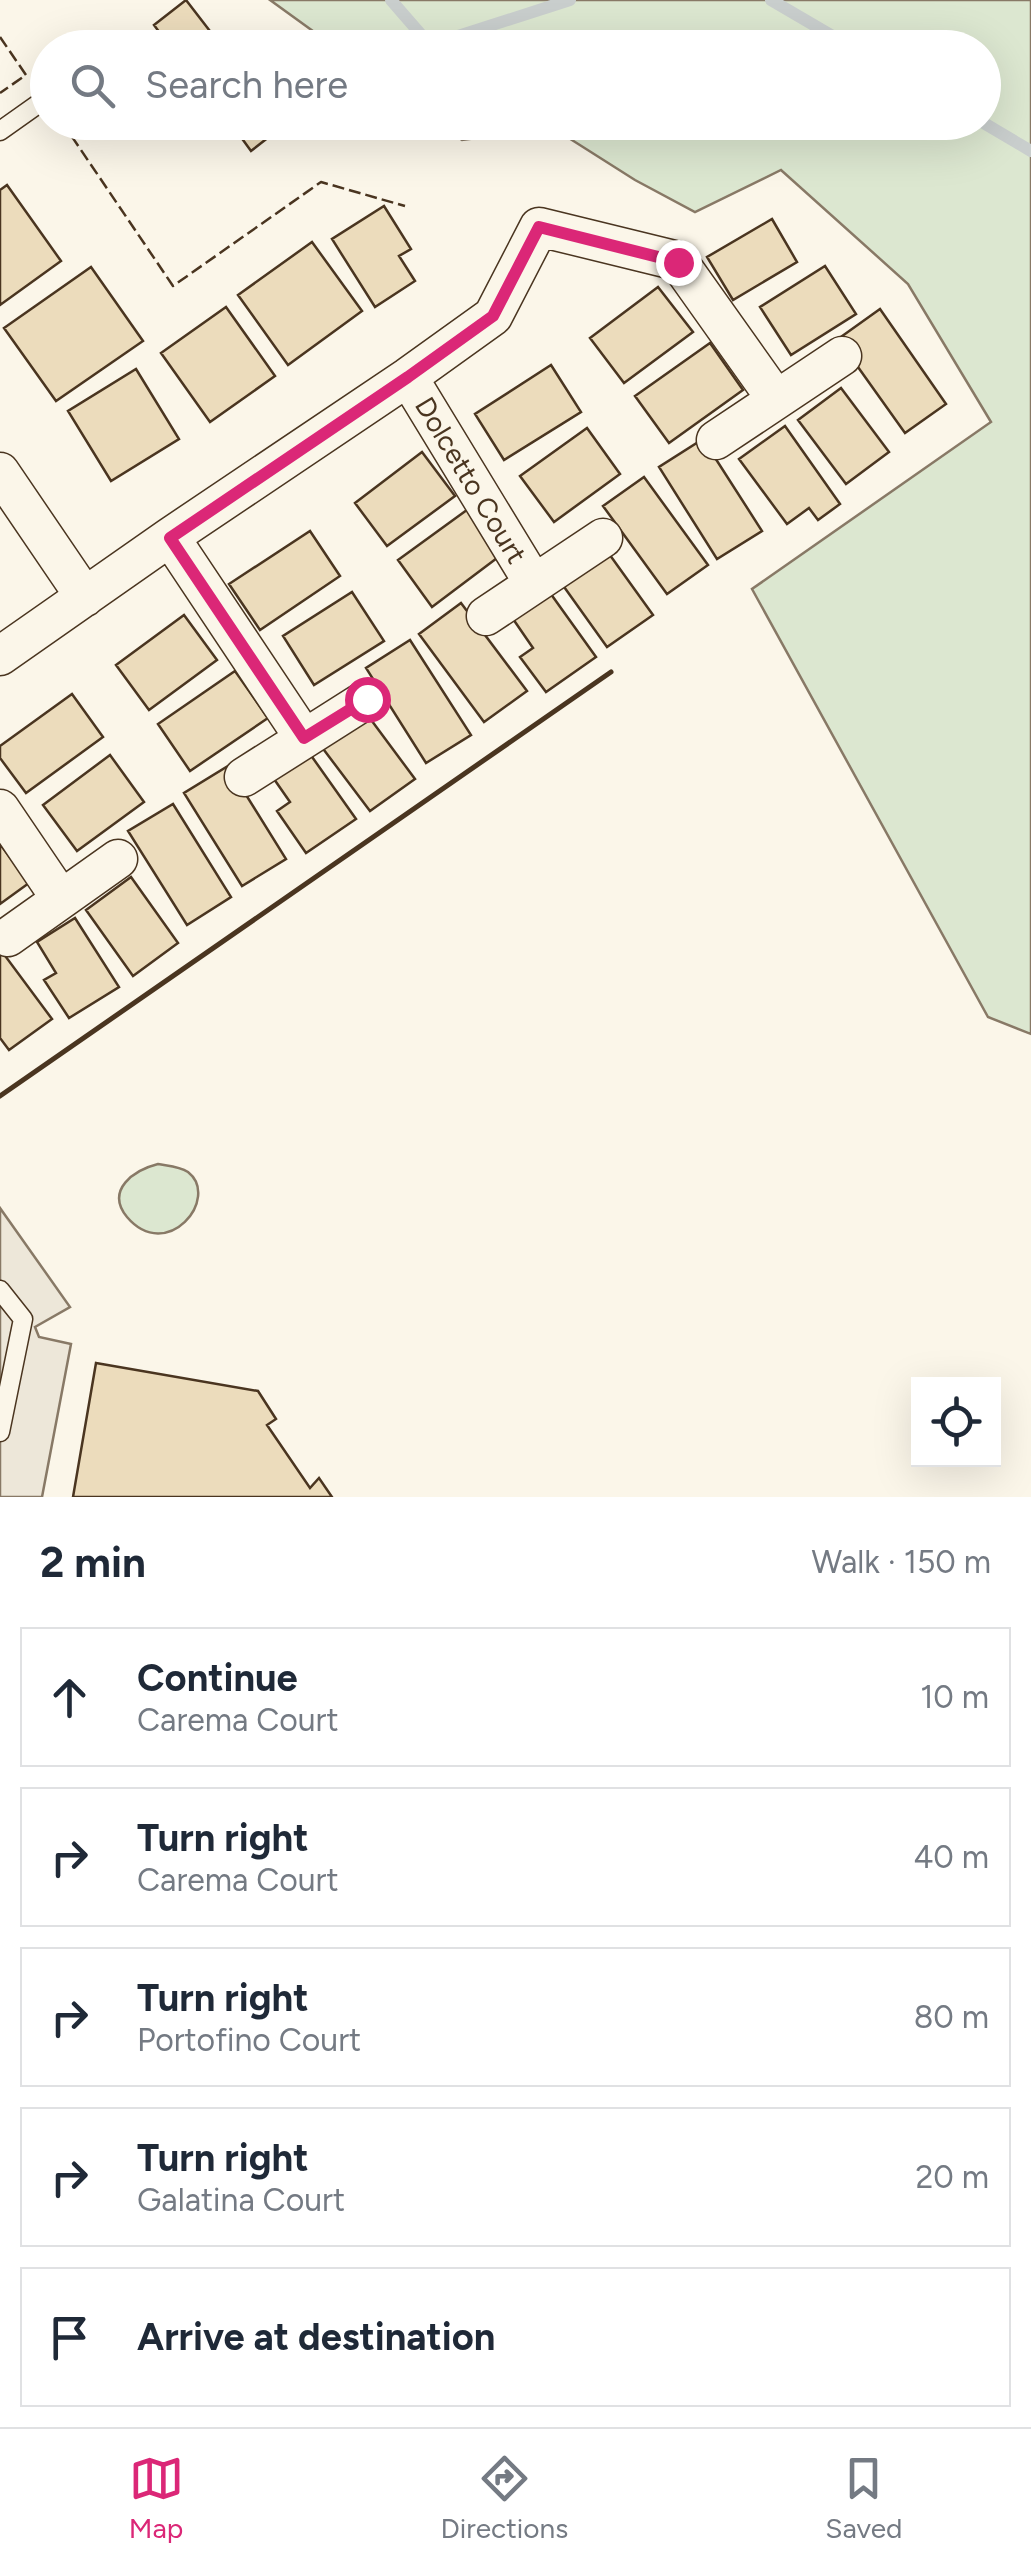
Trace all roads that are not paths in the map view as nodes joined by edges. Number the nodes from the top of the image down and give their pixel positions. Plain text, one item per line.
1 (30, 110) edge
2 (0, 131) edge
3 (842, 356) dead end
4 (408, 377) junction
5 (776, 399) junction
6 (716, 440) dead end
7 (0, 472) edge
8 (170, 538) junction
9 (604, 538) dead end
10 (534, 584) junction
11 (85, 597) junction
12 (486, 616) dead end
13 (0, 656) edge
14 (367, 699) dead end
15 (304, 738) junction
16 (244, 777) dead end
17 (0, 809) edge
18 (118, 859) dead end
19 (61, 900) junction
20 (8, 937) dead end
21 (0, 1290) edge
22 (0, 1432) edge

1 - 2 lane
3 - 5 street
4 - 5 street
4 - 8 street
4 - 10 street, Dolcetto Court
5 - 6 street
7 - 11 street
8 - 11 street
8 - 15 street
9 - 10 street, Dolcetto Court
10 - 12 street, Dolcetto Court
11 - 13 street
14 - 15 street
15 - 16 street
17 - 19 street
18 - 19 street
19 - 20 street
21 - 22 lane

